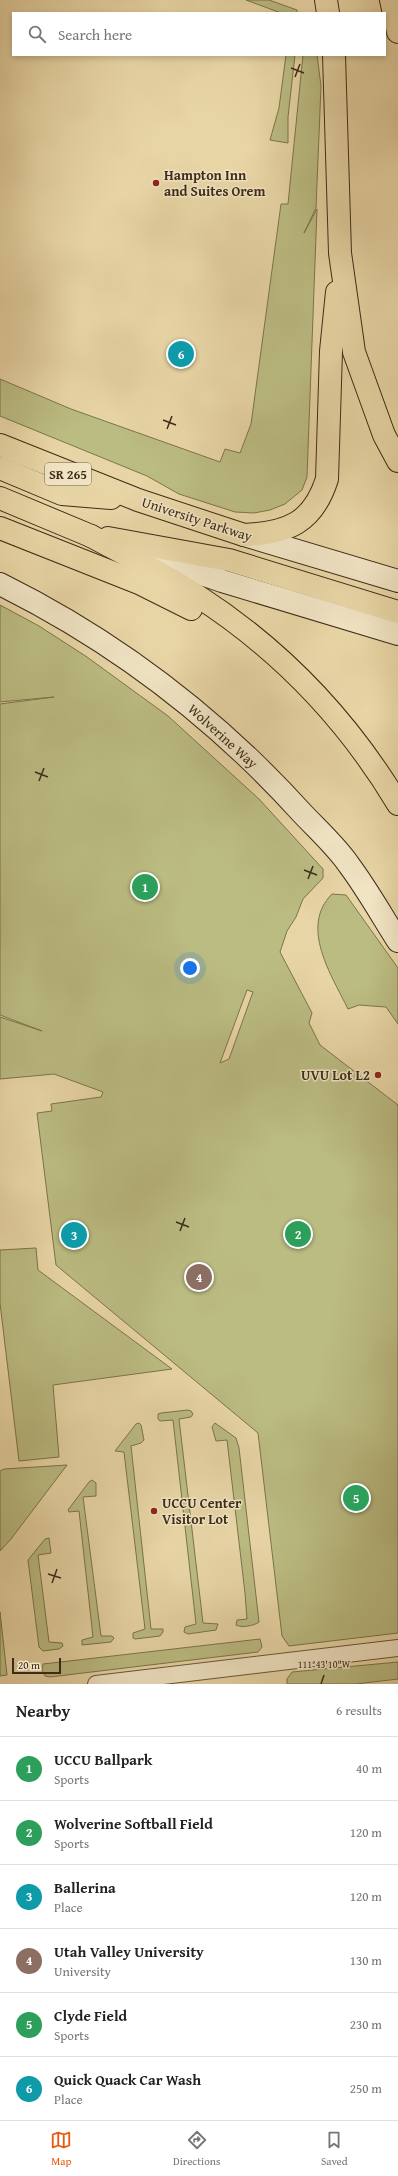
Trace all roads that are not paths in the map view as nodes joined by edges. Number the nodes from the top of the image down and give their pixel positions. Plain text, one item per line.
1 (326, 0) edge
2 (391, 0) edge
3 (328, 12) edge
4 (398, 32) edge
5 (334, 56) edge
6 (340, 253) junction
7 (0, 445) edge
8 (398, 461) edge
9 (0, 468) edge
10 (0, 498) edge
11 (138, 500) junction
12 (0, 528) edge
13 (244, 535) junction
14 (91, 536) junction
15 (398, 580) edge
16 (0, 584) edge
17 (398, 612) edge
18 (398, 634) edge
19 (308, 685) junction
20 (398, 804) edge
21 (398, 941) edge
22 (398, 1648) edge
23 (96, 1684) edge

1 - 3 main road
2 - 4 main road
5 - 6 main road
6 - 8 main road
6 - 13 main road
7 - 11 main road, University Parkway / SR 265
9 - 11 main road
10 - 14 main road
11 - 13 main road, University Parkway / SR 265
12 - 19 main road
13 - 15 main road, University Parkway / SR 265
14 - 17 main road
14 - 18 main road
14 - 19 main road
16 - 21 main road, Wolverine Way
19 - 20 main road
22 - 23 street

